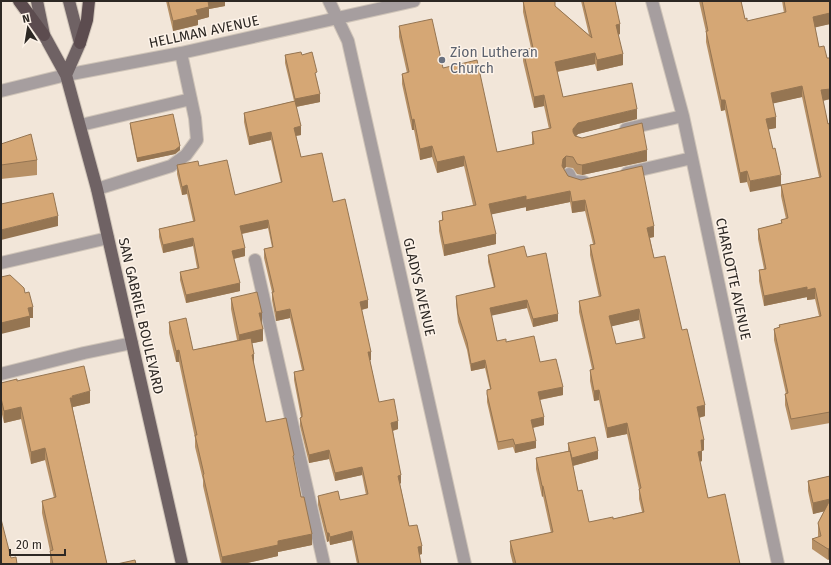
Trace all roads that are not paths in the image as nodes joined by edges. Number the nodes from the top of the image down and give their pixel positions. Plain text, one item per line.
1 (19, 1) edge
2 (37, 1) edge
3 (69, 1) edge
4 (89, 1) edge
5 (329, 1) edge
6 (414, 1) edge
7 (652, 1) edge
8 (338, 18) junction
9 (44, 35) junction
10 (80, 43) junction
11 (181, 53) junction
12 (66, 75) junction
13 (1, 91) edge
14 (191, 99) junction
15 (683, 116) junction
16 (81, 125) junction
17 (617, 132) edge
18 (692, 158) junction
19 (569, 174) edge
20 (619, 175) edge
21 (597, 180) edge
22 (97, 189) junction
23 (108, 238) junction
24 (255, 260) dead end
25 (1, 263) edge
26 (132, 343) junction
27 (1, 374) edge
28 (182, 564) edge
29 (324, 564) edge
30 (465, 564) edge
31 (778, 564) edge

1 - 9 highway
2 - 9 main road, SAN GABRIEL BOULEVARD
3 - 10 main road
4 - 10 highway
5 - 8 street, GLADYS AVENUE
6 - 8 street, HELLMAN AVENUE
7 - 15 street, CHARLOTTE AVENUE
8 - 11 street, HELLMAN AVENUE
8 - 30 street, GLADYS AVENUE
9 - 12 main road, SAN GABRIEL BOULEVARD
10 - 12 main road
11 - 12 street, HELLMAN AVENUE
11 - 14 street
12 - 13 street, HELLMAN AVENUE
12 - 16 main road, SAN GABRIEL BOULEVARD
14 - 16 street
14 - 22 street
15 - 17 street
15 - 18 street, CHARLOTTE AVENUE
16 - 22 main road, SAN GABRIEL BOULEVARD
18 - 20 street
18 - 31 street, CHARLOTTE AVENUE
19 - 21 street
22 - 23 main road, SAN GABRIEL BOULEVARD
23 - 25 street
23 - 26 main road, SAN GABRIEL BOULEVARD
24 - 29 street
26 - 27 street
26 - 28 main road, SAN GABRIEL BOULEVARD

